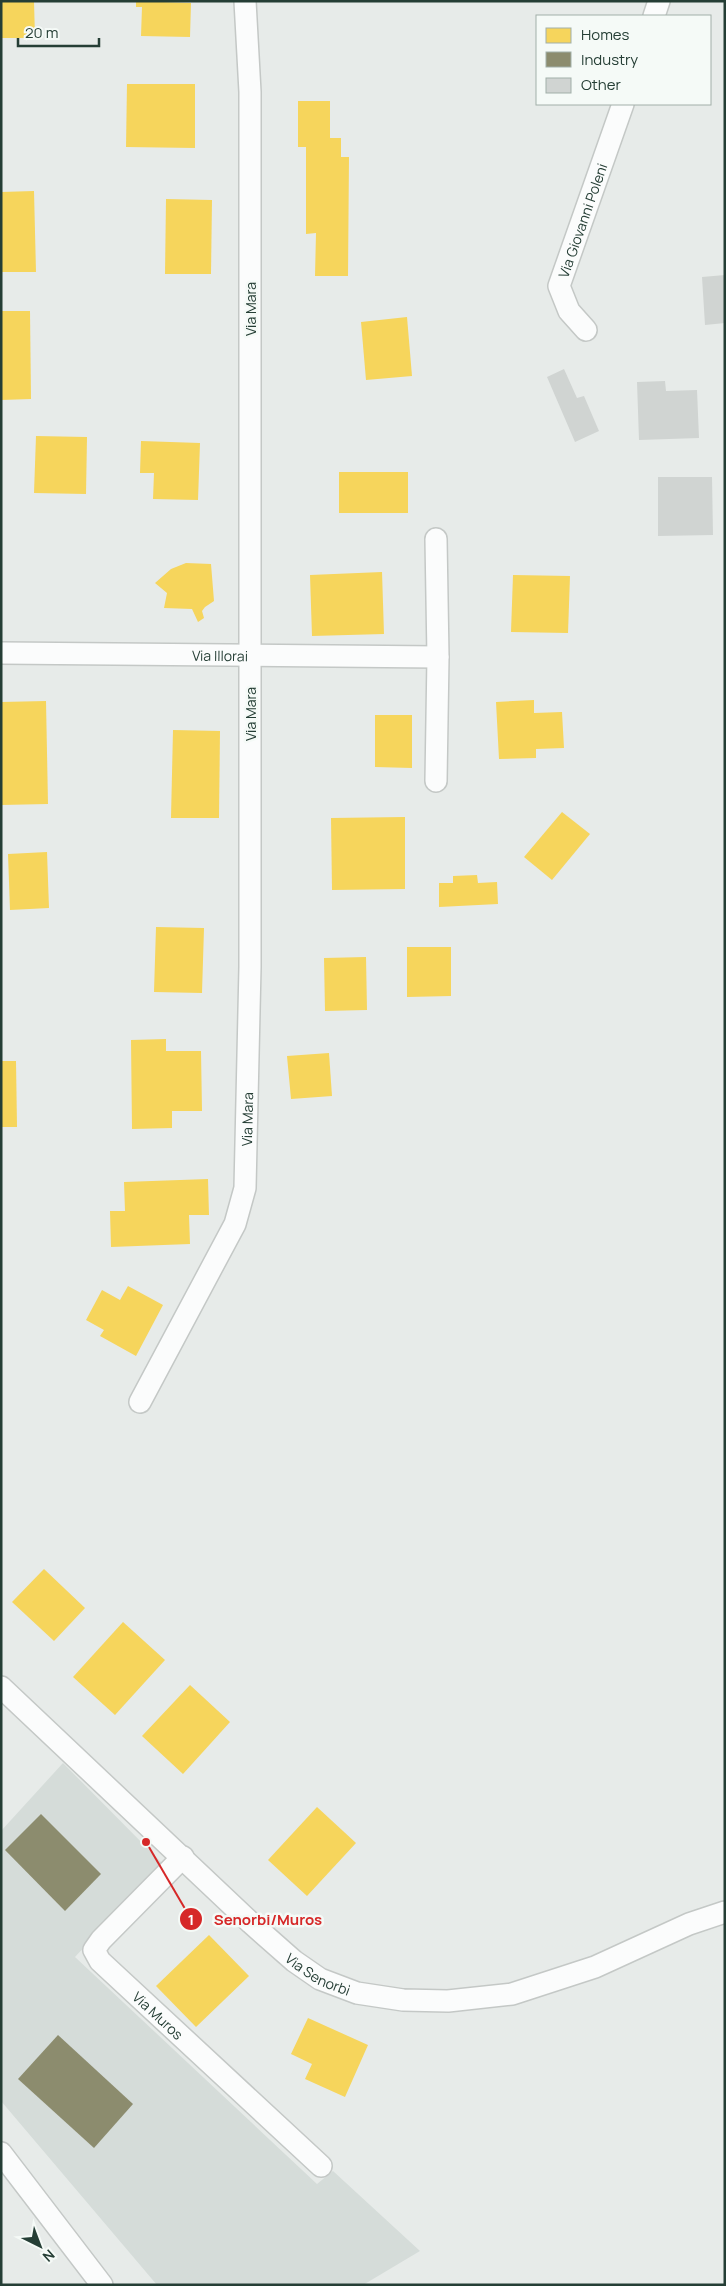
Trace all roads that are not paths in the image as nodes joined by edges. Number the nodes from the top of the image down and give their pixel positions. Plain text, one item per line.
1 (245, 1) edge
2 (659, 1) edge
3 (654, 15) edge
4 (623, 105) edge
5 (586, 330) dead end
6 (436, 539) dead end
7 (1, 653) edge
8 (250, 656) junction
9 (438, 657) junction
10 (436, 781) dead end
11 (140, 1402) dead end
12 (1, 1687) edge
13 (183, 1857) junction
14 (725, 1912) edge
15 (1, 2153) edge
16 (320, 2166) dead end
17 (102, 2285) edge

1 - 8 street, Via Mara
2 - 3 street
4 - 5 street, Via Giovanni Poleni
6 - 9 street
7 - 8 street, Via Illorai
8 - 9 street, Via Illorai
8 - 11 street, Via Mara
9 - 10 street
12 - 13 street, Via Senorbì
13 - 14 street, Via Senorbì
13 - 16 street, Via Muros
15 - 17 street

